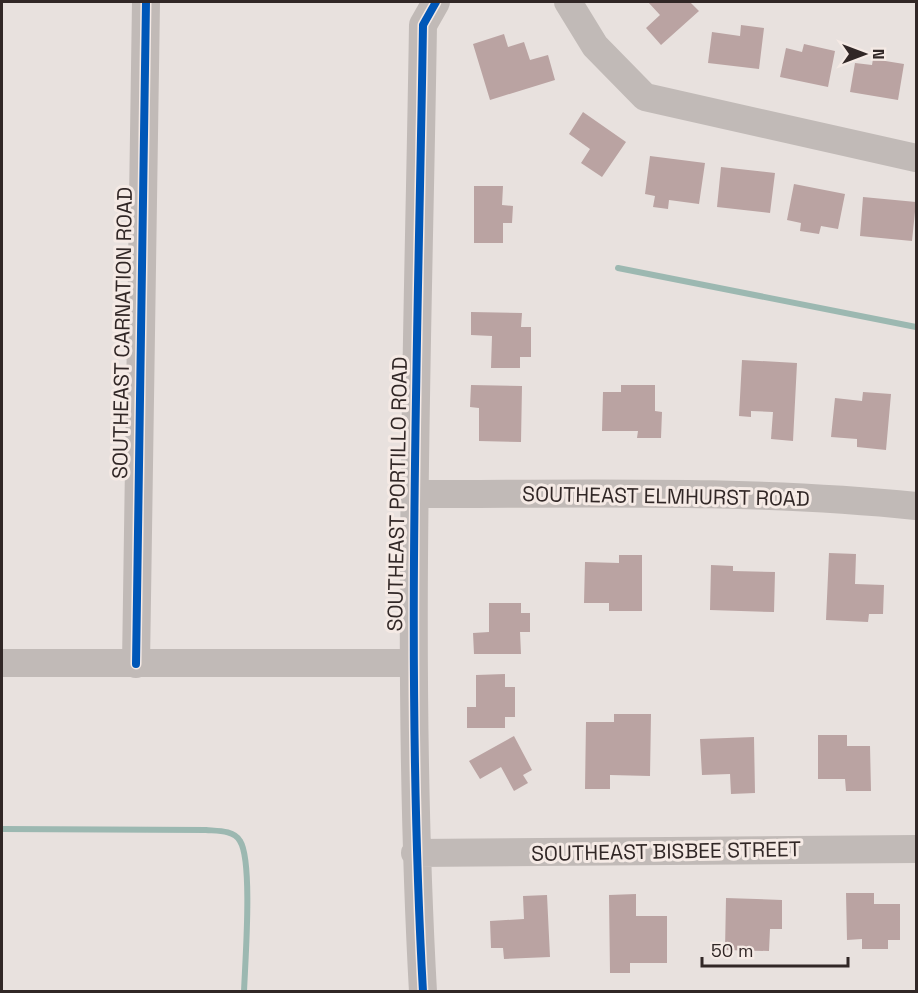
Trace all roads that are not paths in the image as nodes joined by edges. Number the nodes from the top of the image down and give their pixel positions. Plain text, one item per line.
1 (146, 2) edge
2 (436, 2) edge
3 (568, 2) edge
4 (916, 158) edge
5 (415, 494) junction
6 (916, 506) edge
7 (2, 663) edge
8 (412, 663) junction
9 (136, 664) junction
10 (916, 849) edge
11 (415, 853) junction
12 (423, 992) edge

1 - 9 street, SOUTHEAST CARNATION ROAD
2 - 5 street, SOUTHEAST PORTILLO ROAD
3 - 4 street
5 - 6 street, SOUTHEAST ELMHURST ROAD
5 - 8 street, SOUTHEAST PORTILLO ROAD
7 - 9 street
8 - 9 street
8 - 11 street, SOUTHEAST PORTILLO ROAD
10 - 11 street, SOUTHEAST BISBEE STREET
11 - 12 street, SOUTHEAST PORTILLO ROAD

